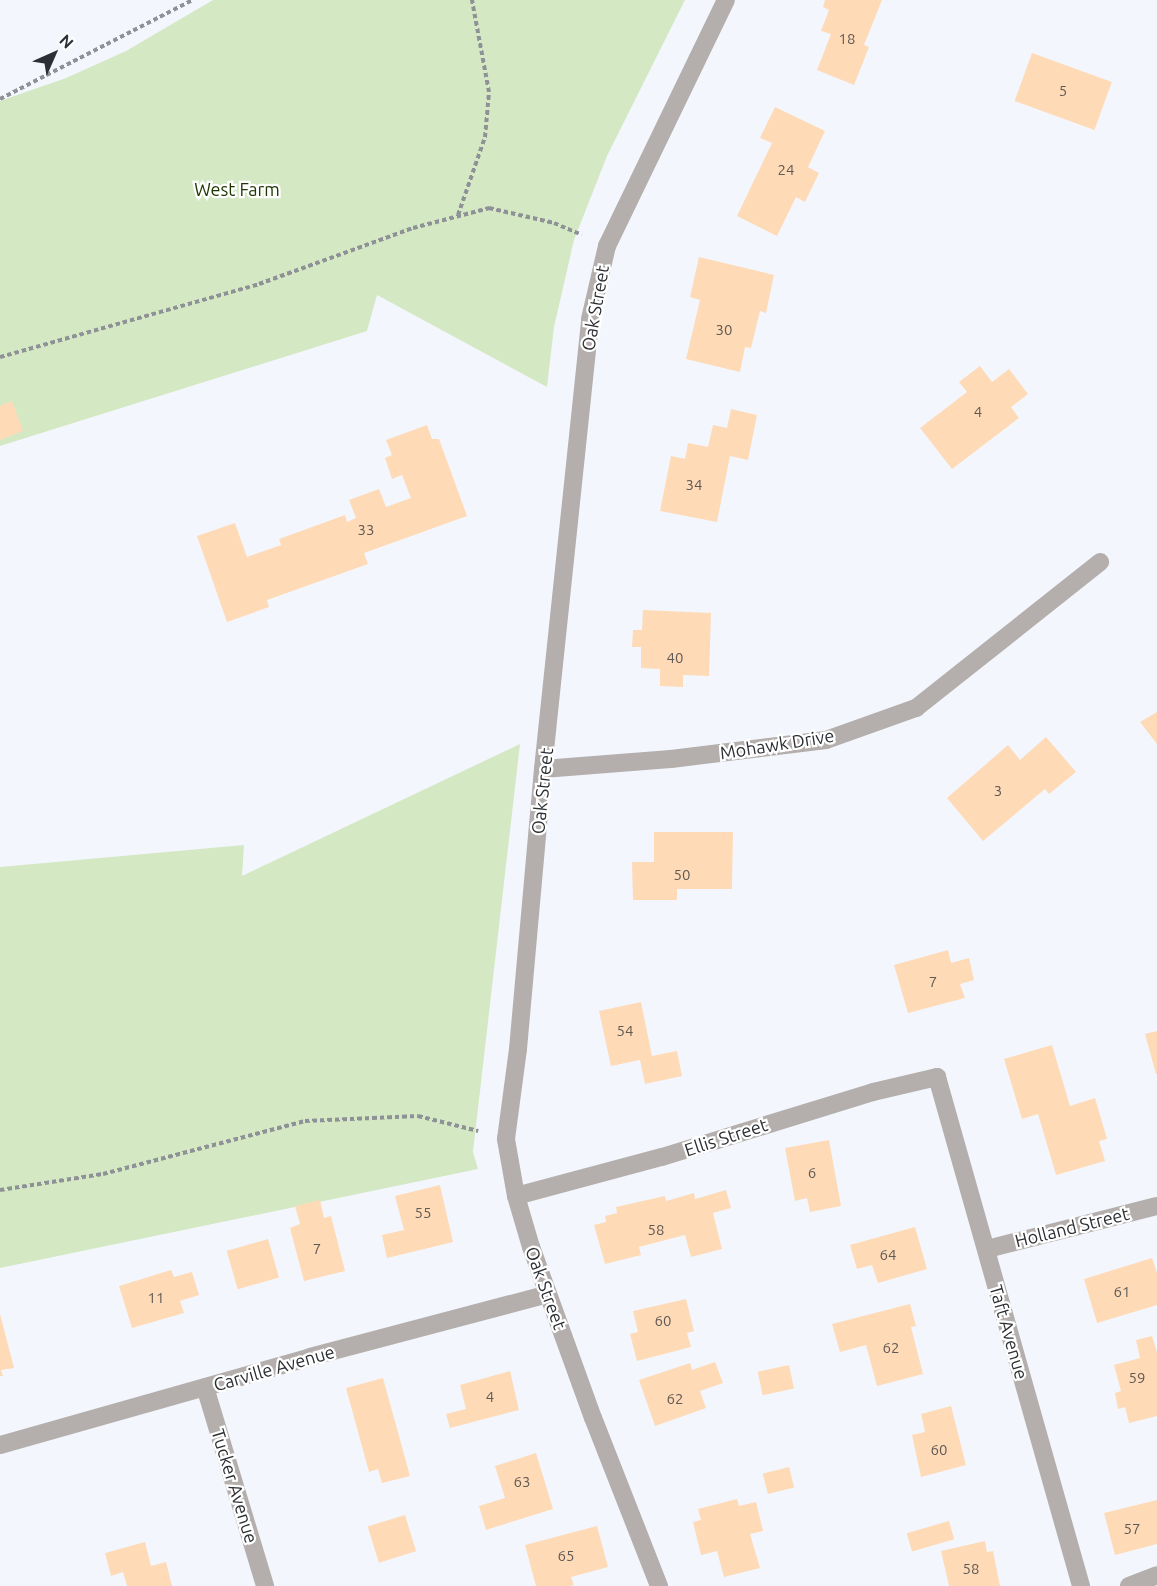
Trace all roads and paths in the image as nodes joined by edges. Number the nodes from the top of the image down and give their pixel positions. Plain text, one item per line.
1 (193, 0) edge
2 (472, 0) edge
3 (726, 0) edge
4 (0, 99) edge
5 (458, 216) junction
6 (607, 246) junction
7 (0, 357) edge
8 (1100, 562) dead end
9 (543, 769) junction
10 (937, 1077) joint
11 (506, 1139) junction
12 (0, 1190) edge
13 (516, 1196) junction
14 (1157, 1206) edge
15 (987, 1249) junction
16 (548, 1294) junction
17 (205, 1387) junction
18 (0, 1445) edge
19 (1157, 1575) edge
20 (265, 1586) edge
21 (659, 1586) edge
22 (1081, 1586) edge
23 (1129, 1586) edge

1 - 4 path
2 - 5 path
3 - 6 street, Oak Street
5 - 6 path
5 - 7 path
6 - 9 street, Oak Street
8 - 9 street, Mohawk Drive
9 - 11 street, Oak Street
10 - 13 street, Ellis Street
10 - 15 street, Taft Avenue
11 - 12 path
11 - 13 street, Oak Street
13 - 16 street, Oak Street
14 - 15 street, Holland Street
15 - 22 street, Taft Avenue
16 - 17 street, Carville Avenue
16 - 21 street, Oak Street
17 - 18 street, Carville Avenue
17 - 20 street, Tucker Avenue
19 - 23 street

